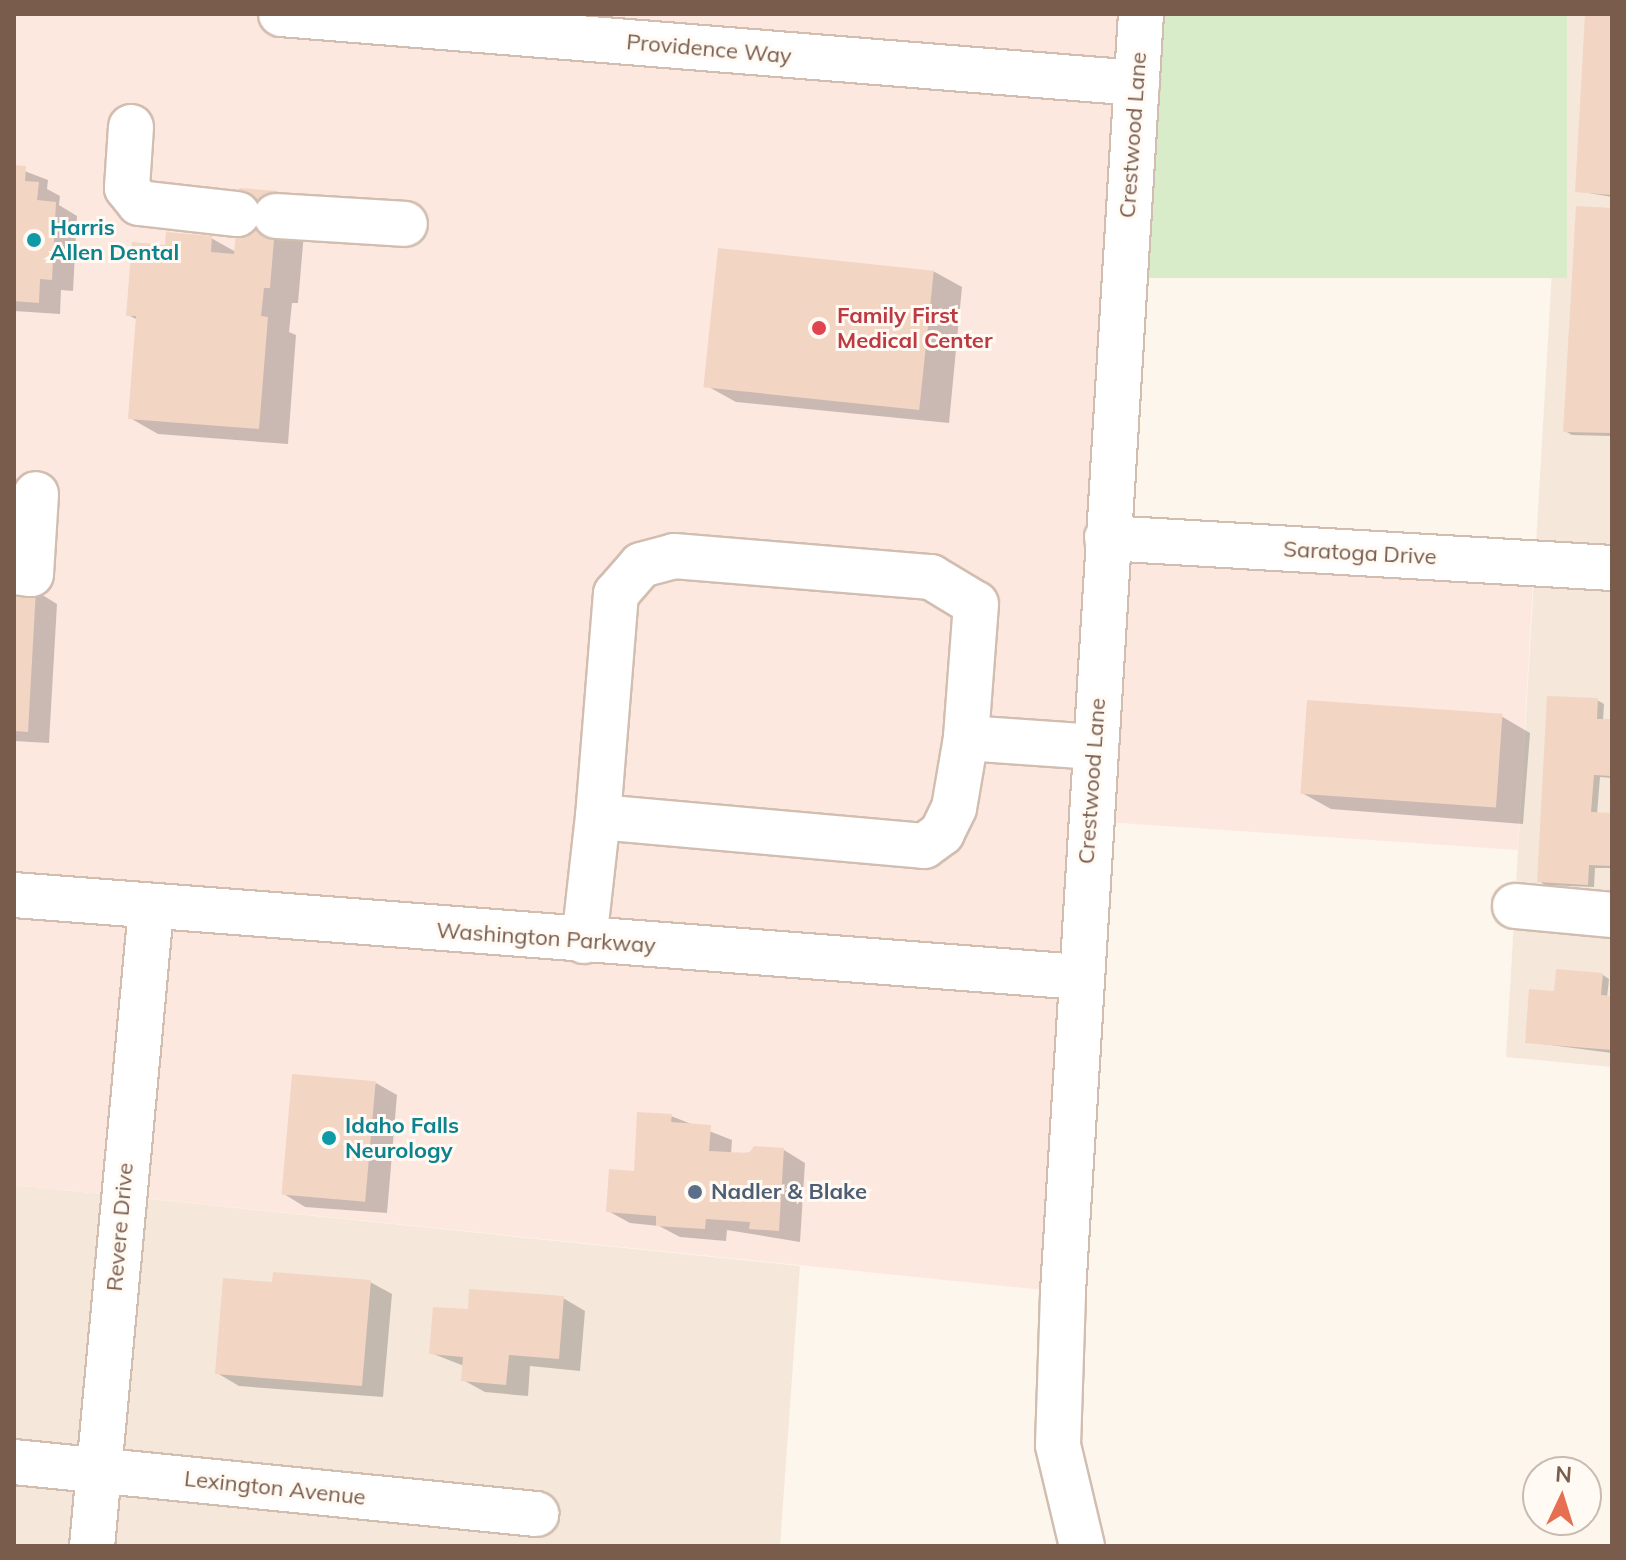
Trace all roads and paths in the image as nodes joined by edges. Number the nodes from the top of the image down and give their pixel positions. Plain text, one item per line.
1 (281, 14) edge
2 (1141, 14) edge
3 (1137, 83) junction
4 (131, 127) dead end
5 (405, 224) dead end
6 (36, 494) dead end
7 (1107, 538) junction
8 (1612, 568) edge
9 (14, 572) edge
10 (966, 738) junction
11 (1095, 747) junction
12 (598, 817) junction
13 (14, 895) edge
14 (1515, 906) dead end
15 (151, 909) junction
16 (1612, 915) edge
17 (584, 941) junction
18 (1079, 977) junction
19 (14, 1462) edge
20 (97, 1471) junction
21 (536, 1514) dead end
22 (92, 1546) edge
23 (1082, 1546) edge

1 - 3 street, Providence Way
2 - 3 street, Crestwood Lane
3 - 7 street, Crestwood Lane
4 - 5 street
6 - 9 street
7 - 8 street, Saratoga Drive
7 - 11 street, Crestwood Lane
10 - 11 street
10 - 12 street
10 - 12 street
11 - 18 street, Crestwood Lane
12 - 17 street
13 - 15 street, Washington Parkway
14 - 16 street
15 - 17 street, Washington Parkway
15 - 20 street, Revere Drive
17 - 18 street, Washington Parkway
18 - 23 street, Crestwood Lane
19 - 20 street, Lexington Avenue
20 - 21 street, Lexington Avenue
20 - 22 street, Revere Drive

